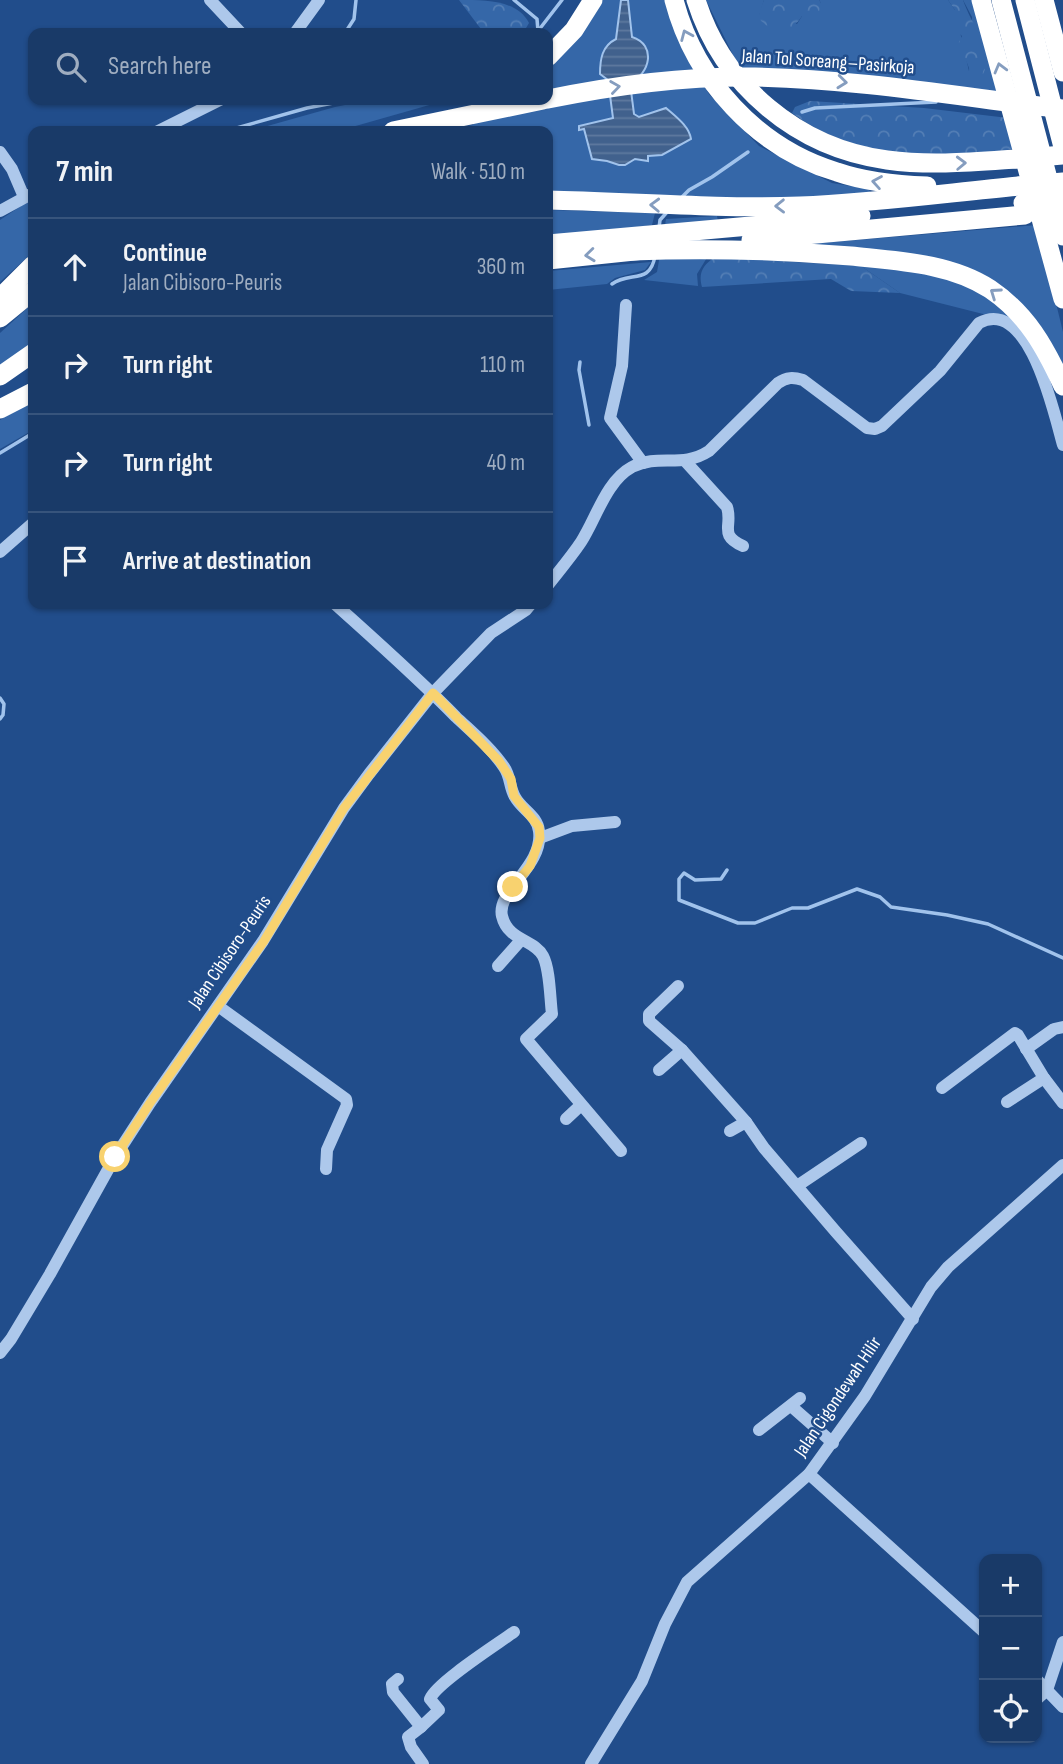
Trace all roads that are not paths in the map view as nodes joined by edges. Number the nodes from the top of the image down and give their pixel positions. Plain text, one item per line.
1 (210, 0) edge
2 (319, 0) edge
3 (593, 0) edge
4 (674, 0) edge
5 (696, 0) edge
6 (981, 0) edge
7 (1001, 0) edge
8 (1024, 0) edge
9 (1044, 0) edge
10 (236, 28) edge
11 (299, 28) edge
12 (553, 52) edge
13 (1063, 72) edge
14 (553, 98) edge
15 (210, 105) edge
16 (488, 105) edge
17 (469, 107) edge
18 (1063, 109) edge
19 (168, 126) edge
20 (401, 126) edge
21 (410, 126) edge
22 (1063, 147) edge
23 (0, 152) edge
24 (1063, 155) edge
25 (1055, 183) edge
26 (28, 193) edge
27 (28, 196) edge
28 (1021, 197) junction
29 (553, 200) edge
30 (1063, 200) edge
31 (0, 211) edge
32 (1063, 212) edge
33 (1063, 236) edge
34 (696, 241) junction
35 (553, 244) edge
36 (553, 259) edge
37 (28, 270) edge
38 (28, 295) edge
39 (0, 298) edge
40 (1063, 299) edge
41 (626, 305) dead end
42 (0, 318) edge
43 (28, 356) edge
44 (0, 376) edge
45 (1063, 386) edge
46 (28, 394) edge
47 (0, 408) edge
48 (1063, 445) edge
49 (686, 461) junction
50 (643, 463) junction
51 (28, 527) edge
52 (743, 546) dead end
53 (0, 552) edge
54 (553, 579) edge
55 (341, 609) edge
56 (527, 609) edge
57 (433, 693) junction
58 (615, 822) dead end
59 (540, 838) junction
60 (521, 940) junction
61 (498, 966) dead end
62 (678, 986) dead end
63 (218, 1006) junction
64 (1063, 1027) edge
65 (1026, 1049) junction
66 (682, 1050) junction
67 (659, 1070) dead end
68 (1044, 1078) junction
69 (942, 1088) dead end
70 (1007, 1102) dead end
71 (1063, 1102) edge
72 (581, 1105) junction
73 (566, 1119) dead end
74 (746, 1122) junction
75 (730, 1131) dead end
76 (861, 1143) dead end
77 (621, 1151) dead end
78 (1058, 1168) edge
79 (326, 1170) dead end
80 (1063, 1182) edge
81 (797, 1186) junction
82 (913, 1319) junction
83 (0, 1353) edge
84 (759, 1430) dead end
85 (833, 1443) junction
86 (809, 1474) junction
87 (979, 1627) edge
88 (514, 1632) dead end
89 (1063, 1642) edge
90 (398, 1679) dead end
91 (1042, 1685) edge
92 (1047, 1690) junction
93 (1042, 1694) edge
94 (1063, 1706) edge
95 (421, 1727) junction
96 (423, 1764) edge
97 (591, 1764) edge

1 - 10 street
2 - 11 street
3 - 12 highway
28 -> 4 highway
5 -> 24 highway, bridge
40 -> 6 highway
7 - 33 highway
8 - 22 highway
9 - 13 highway
14 -> 18 highway, Jalan Tol Soreang–Pasirkoja, bridge
15 - 19 street
16 - 17 highway, Jalan Tol Soreang–Pasirkoja
17 - 20 highway
17 - 21 highway, Jalan Tol Soreang–Pasirkoja
23 - 26 street
25 - 28 highway, bridge
27 - 31 street
28 -> 29 highway
28 - 30 highway, bridge
28 - 32 highway
28 - 34 highway
34 - 35 highway
34 -> 36 highway
45 -> 34 highway
37 - 39 highway
38 - 42 highway
41 - 50 street
43 - 44 highway
46 - 47 highway
48 - 49 street
49 - 50 street
49 - 52 street
50 - 54 street
51 - 53 street
55 - 57 street
56 - 57 street, Jalan Cibisoro-Peuris
57 - 59 street
57 - 63 street, Jalan Cibisoro-Peuris
58 - 59 street
59 - 60 street
60 - 61 street
60 - 72 street
62 - 66 street
63 - 79 street
63 - 83 street, Jalan Cibisoro-Peuris
64 - 65 street
65 - 68 street
65 - 69 street
66 - 67 street
66 - 74 street
68 - 70 street
68 - 71 street
72 - 73 street
72 - 77 street
74 - 75 street
74 - 81 street
76 - 81 street
78 - 80 street
78 - 82 street, Jalan Cigondewah Hilir
81 - 82 street
82 - 85 street, Jalan Cigondewah Hilir
84 - 85 street
85 - 86 street, Jalan Cigondewah Hilir
86 - 87 street
86 - 97 street, Jalan Cigondewah Hilir
88 - 95 street
89 - 92 street
90 - 95 street
91 - 92 street
92 - 93 street
92 - 94 street
95 - 96 street

